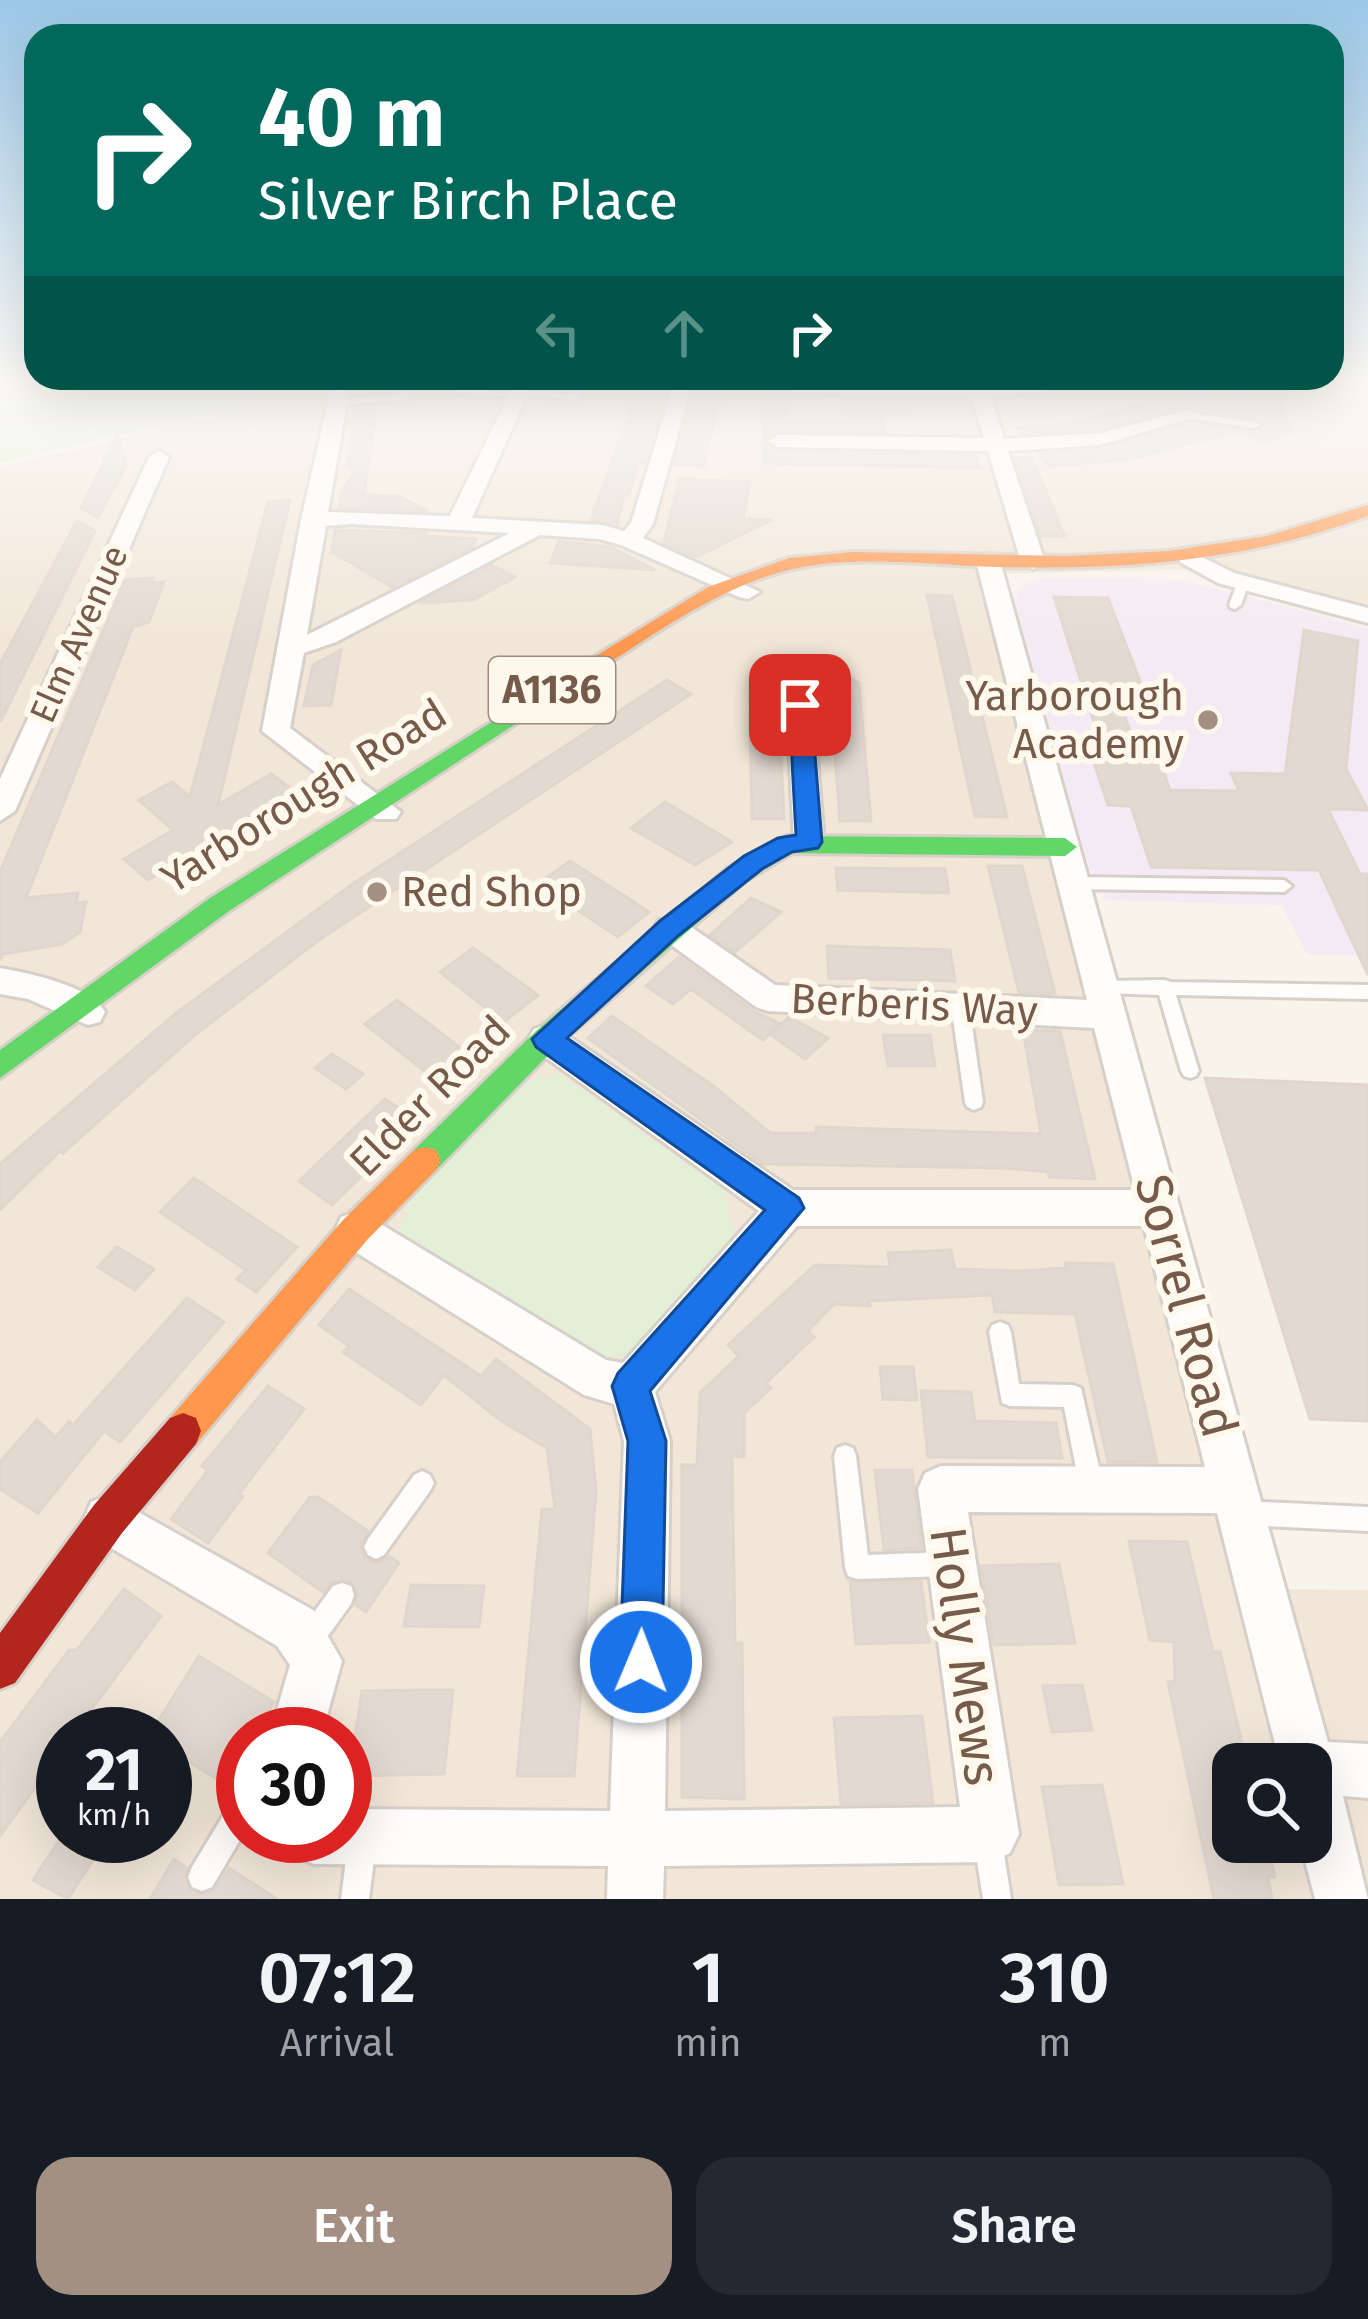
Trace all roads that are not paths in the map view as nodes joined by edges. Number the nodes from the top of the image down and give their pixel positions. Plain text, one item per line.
1 (154, 469) edge
2 (323, 469) edge
3 (484, 469) edge
4 (659, 469) edge
5 (1003, 469) edge
6 (1368, 510) edge
7 (313, 520) junction
8 (458, 523) junction
9 (538, 528) junction
10 (629, 540) junction
11 (1188, 557) junction
12 (988, 561) junction
13 (1033, 562) junction
14 (739, 588) junction
15 (1368, 616) edge
16 (289, 650) junction
17 (800, 705) dead end
18 (378, 806) junction
19 (1, 807) edge
20 (809, 842) junction
21 (1070, 865) junction
22 (1284, 886) dead end
23 (670, 928) junction
24 (0, 981) edge
25 (1165, 986) junction
26 (1368, 992) edge
27 (1105, 1001) junction
28 (960, 1005) junction
29 (82, 1010) junction
30 (546, 1039) junction
31 (0, 1066) edge
32 (1190, 1071) dead end
33 (974, 1102) dead end
34 (788, 1208) junction
35 (1160, 1208) junction
36 (355, 1230) junction
37 (1000, 1332) dead end
38 (631, 1386) junction
39 (845, 1456) dead end
40 (422, 1483) dead end
41 (1092, 1490) junction
42 (1238, 1502) junction
43 (108, 1519) junction
44 (1368, 1519) edge
45 (376, 1547) dead end
46 (952, 1564) junction
47 (342, 1595) dead end
48 (308, 1643) junction
49 (0, 1668) edge
50 (302, 1707) edge
51 (1303, 1743) edge
52 (1332, 1768) edge
53 (1368, 1771) edge
54 (987, 1834) junction
55 (372, 1837) edge
56 (637, 1840) junction
57 (216, 1854) edge
58 (1332, 1860) edge
59 (346, 1863) edge
60 (202, 1877) dead end
61 (355, 1899) edge
62 (635, 1899) edge
63 (998, 1899) edge
64 (1342, 1899) edge

1 - 19 street, Elm Avenue
2 - 7 street
3 - 8 street
4 - 10 street
5 - 13 street
6 - 11 main road, Yarborough Road / A1136
7 - 8 street
7 - 16 street
8 - 9 street
9 - 10 street
9 - 16 street
10 - 14 street
11 - 13 main road, Yarborough Road / A1136
11 - 15 street
12 - 13 main road, Yarborough Road / A1136
12 - 14 main road, Yarborough Road / A1136
12 - 21 street, Sorrel Road
14 - 18 main road, Yarborough Road / A1136
16 - 18 street
17 - 20 street
18 - 29 main road, Yarborough Road / A1136
20 - 21 main road, Elder Road
20 - 23 main road, Elder Road
21 - 22 lane
21 - 27 street, Sorrel Road
23 - 28 street, Berberis Way
23 - 30 main road, Elder Road
24 - 29 street
25 - 26 lane
25 - 27 lane
25 - 32 lane
27 - 28 street, Berberis Way
27 - 35 street, Sorrel Road
28 - 33 lane
29 - 31 main road, Yarborough Road / A1136
30 - 34 street
30 - 36 main road, Elder Road
34 - 35 street
34 - 38 street
35 - 42 street, Sorrel Road
36 - 38 street
36 - 43 main road, Elder Road
37 - 41 lane
38 - 56 street
39 - 46 lane
40 - 45 lane
41 - 42 street, Holly Mews
41 - 46 street, Holly Mews
42 - 44 lane
42 - 51 street, Sorrel Road
43 - 48 street
43 - 49 main road, Elder Road
46 - 54 street, Holly Mews
47 - 48 lane
48 - 50 street
52 - 53 street
54 - 56 street, Holly Mews
54 - 63 lane
55 - 56 street, Holly Mews
56 - 62 street
57 - 60 lane
58 - 64 street
59 - 61 lane

